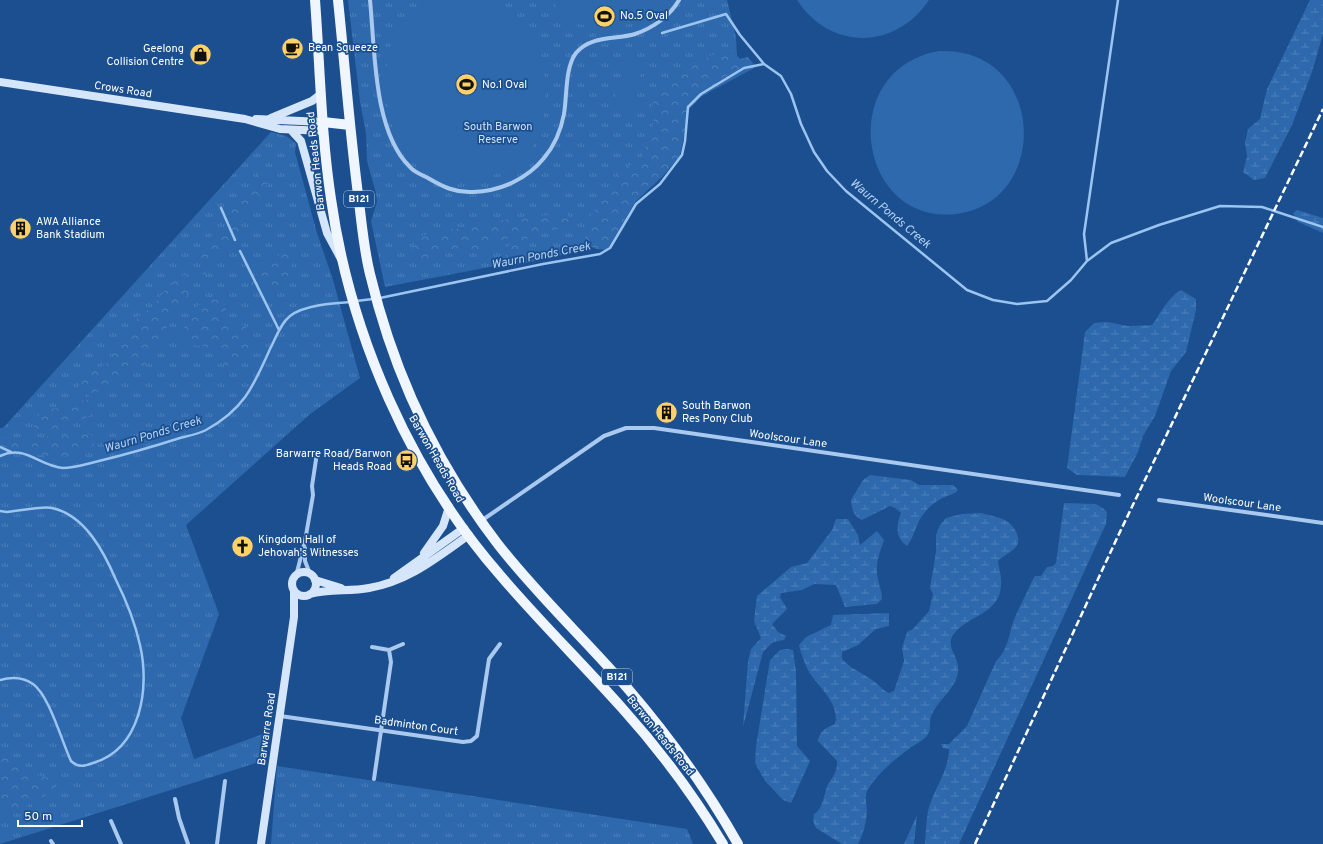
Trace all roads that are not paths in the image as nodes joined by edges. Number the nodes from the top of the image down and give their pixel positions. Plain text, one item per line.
1 (315, 0) edge
2 (338, 0) edge
3 (370, 0) edge
4 (679, 0) edge
5 (0, 82) edge
6 (321, 94) junction
7 (277, 118) junction
8 (243, 119) junction
9 (350, 125) junction
10 (324, 126) junction
11 (292, 130) junction
12 (344, 265) junction
13 (317, 452) dead end
14 (1119, 495) dead end
15 (1159, 500) dead end
16 (449, 507) junction
17 (481, 522) junction
18 (1323, 523) edge
19 (466, 532) junction
20 (305, 541) junction
21 (413, 566) junction
22 (296, 576) junction
23 (312, 577) junction
24 (381, 585) junction
25 (355, 590) junction
26 (294, 591) junction
27 (309, 595) junction
28 (294, 617) junction
29 (404, 644) dead end
30 (500, 644) dead end
31 (372, 647) dead end
32 (389, 650) junction
33 (280, 716) junction
34 (381, 730) junction
35 (374, 779) dead end
36 (225, 781) dead end
37 (175, 800) dead end
38 (111, 820) dead end
39 (121, 844) edge
40 (188, 844) edge
41 (217, 844) edge
42 (262, 844) edge
43 (724, 844) edge
44 (738, 844) edge

1 - 6 main road, Barwon Heads Road / B121
2 - 9 main road, Barwon Heads Road / B121
3 - 4 street
5 - 8 street, Crows Road
6 - 7 street
6 - 10 main road, Barwon Heads Road / B121
7 - 8 street, Crows Road
7 - 10 street
8 - 11 street, Crows Road
9 - 10 main road
9 - 17 main road, Barwon Heads Road / B121
10 - 11 street, Crows Road
10 - 12 main road, Barwon Heads Road / B121
11 - 12 street
12 - 16 main road, Barwon Heads Road / B121
13 - 20 street
14 - 17 street, Woolscour Lane
15 - 18 street, Woolscour Lane
16 - 19 main road, Barwon Heads Road / B121
16 - 21 street
17 - 19 main road
17 - 44 main road, Barwon Heads Road / B121
19 - 21 street
19 - 24 street
19 - 43 main road, Barwon Heads Road / B121
20 - 22 street
20 - 23 street
21 - 24 street
22 - 23 street
22 - 26 street
23 - 25 street
23 - 27 street
24 - 25 street
25 - 27 street
26 - 27 street
26 - 28 street, Barwarre Road
27 - 28 street, Barwarre Road
28 - 33 street, Barwarre Road
29 - 32 street
30 - 34 street, Badminton Court
31 - 32 street
32 - 34 street
33 - 34 street, Badminton Court
33 - 42 street, Barwarre Road
34 - 35 street
36 - 41 street
37 - 40 street
38 - 39 street

